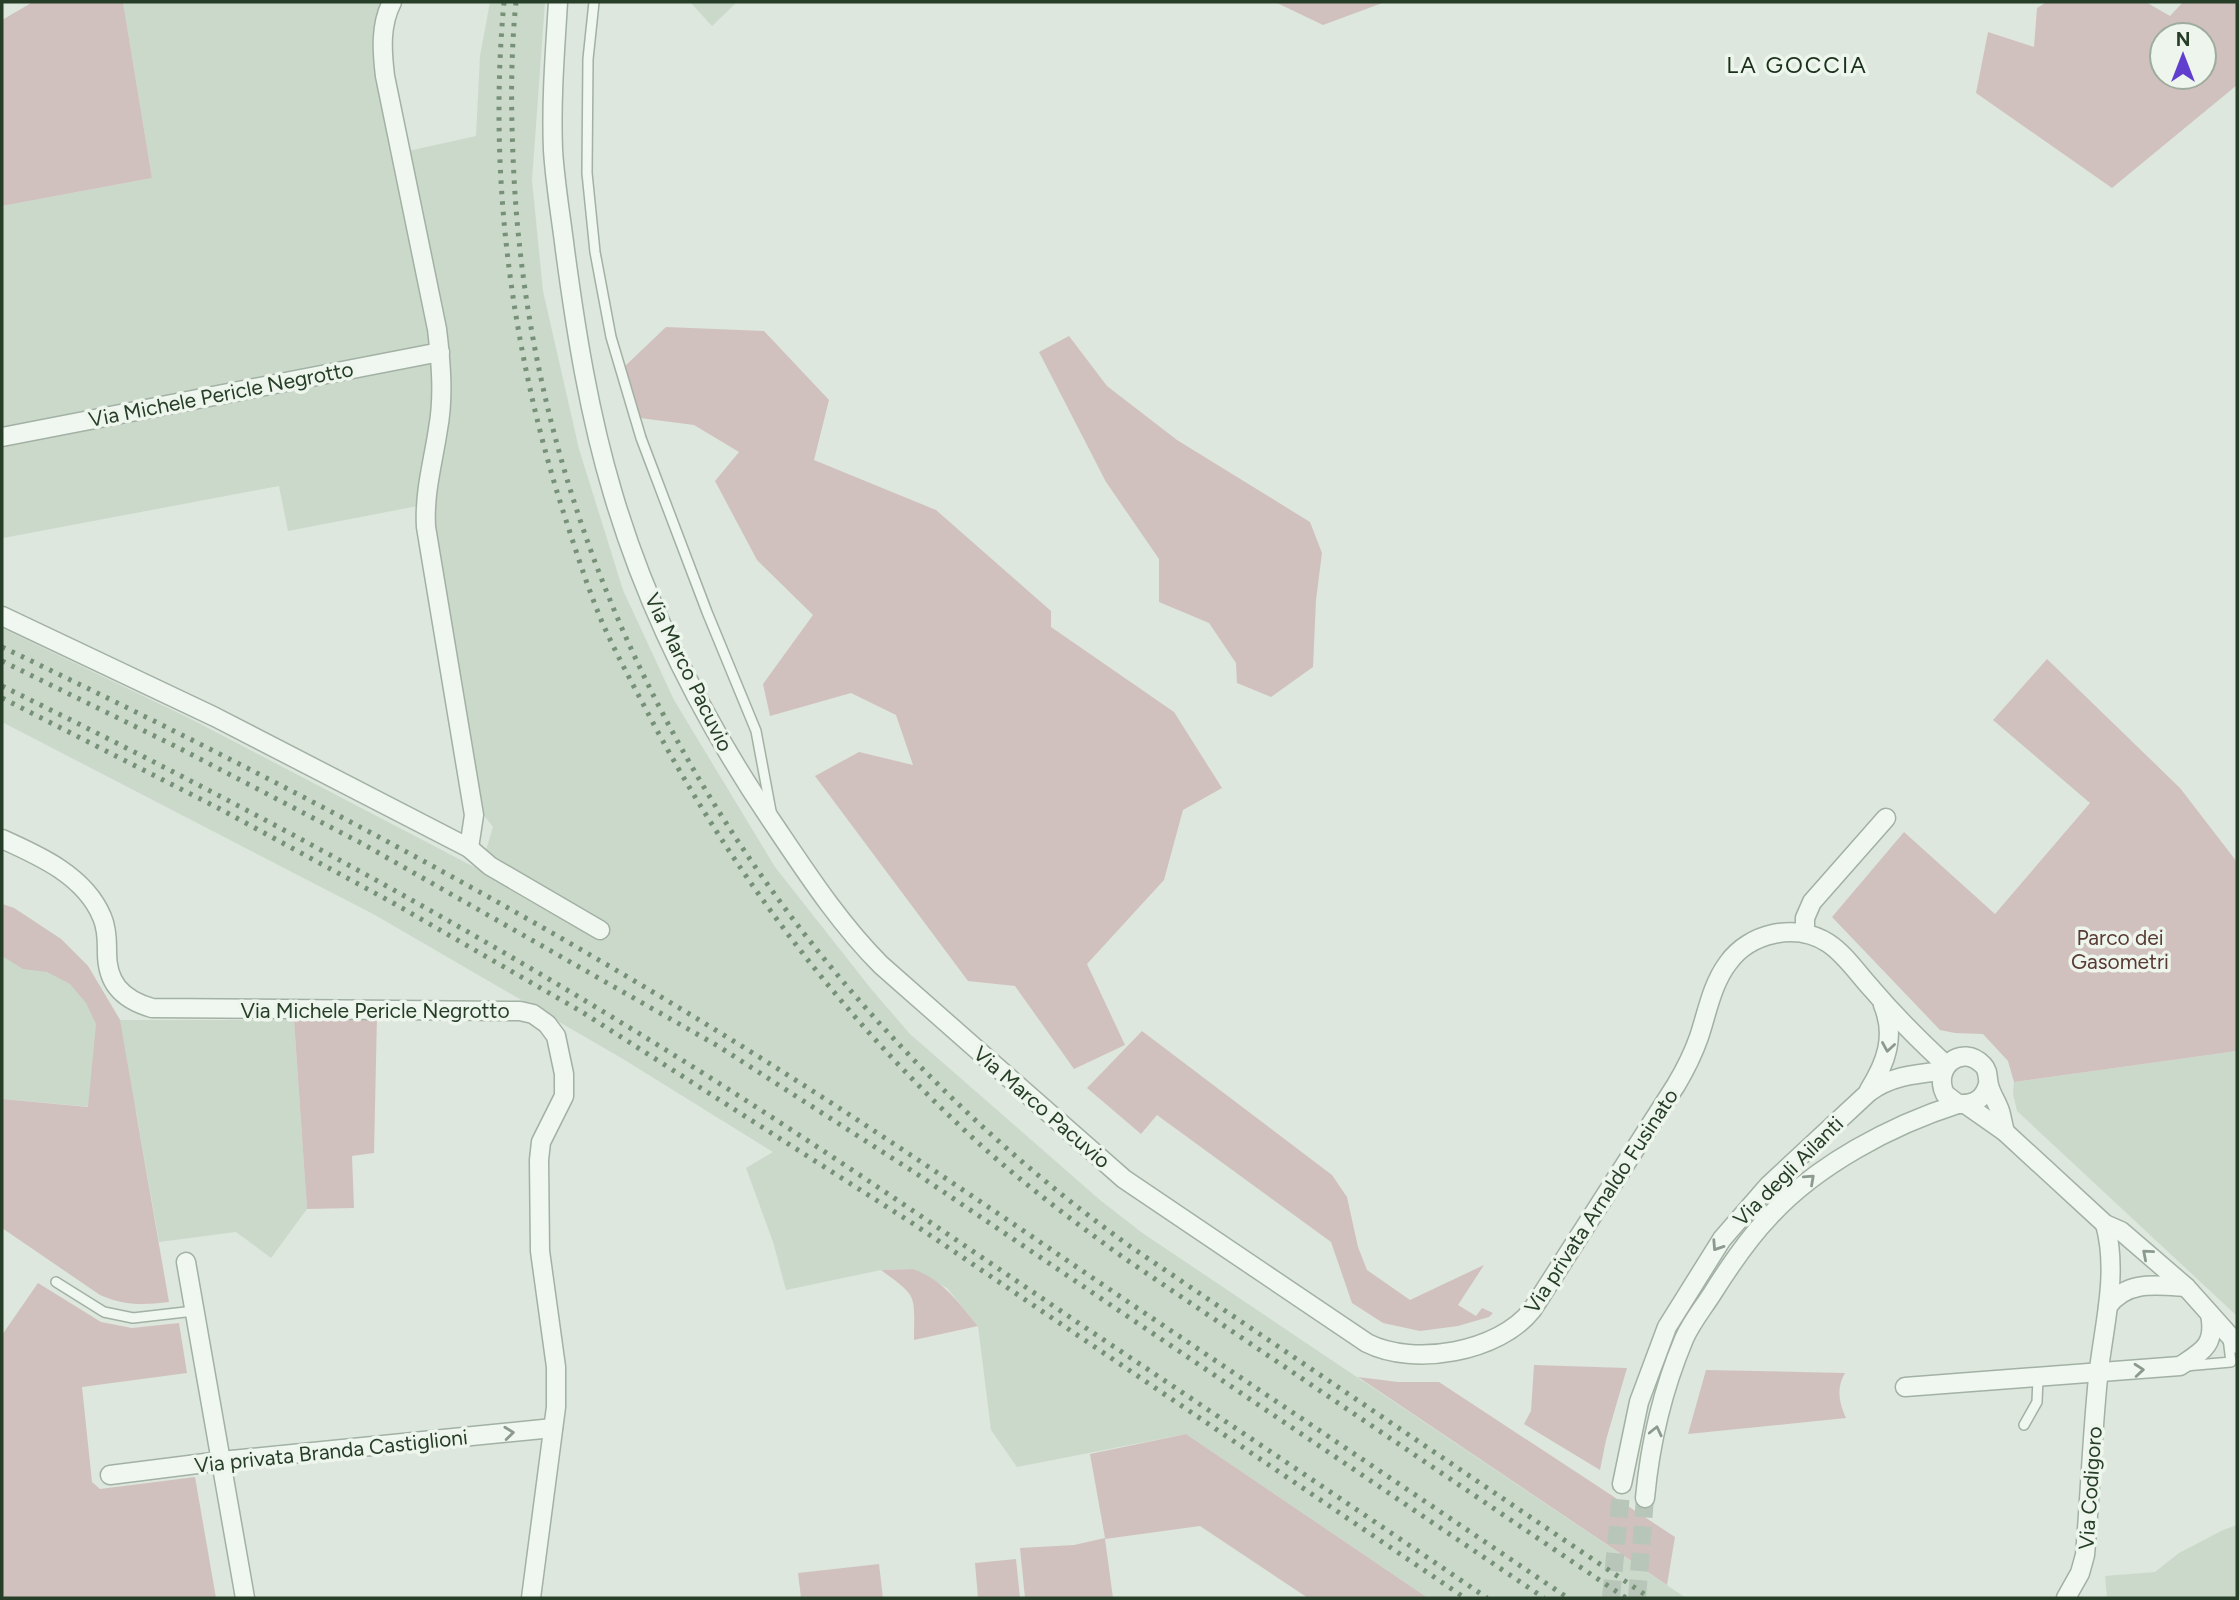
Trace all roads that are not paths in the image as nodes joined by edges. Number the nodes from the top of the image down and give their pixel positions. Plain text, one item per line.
1 (392, 2) edge
2 (558, 2) edge
3 (594, 2) edge
4 (440, 352) junction
5 (2, 437) edge
6 (2, 616) edge
7 (1886, 818) dead end
8 (773, 823) junction
9 (2, 839) edge
10 (469, 848) junction
11 (600, 930) dead end
12 (1805, 933) junction
13 (1880, 999) junction
14 (1944, 1068) junction
15 (1988, 1084) junction
16 (1868, 1093) junction
17 (1962, 1104) junction
18 (2005, 1132) junction
19 (1137, 1188) joint
20 (2105, 1224) junction
21 (186, 1262) dead end
22 (56, 1282) dead end
23 (2186, 1287) junction
24 (2108, 1306) junction
25 (194, 1311) junction
26 (2210, 1314) junction
27 (2233, 1340) edge
28 (2180, 1366) junction
29 (2098, 1373) junction
30 (2038, 1378) junction
31 (1905, 1387) dead end
32 (2024, 1425) dead end
33 (553, 1428) junction
34 (222, 1461) junction
35 (110, 1475) dead end
36 (1622, 1484) tunnel mouth
37 (1645, 1498) tunnel mouth
38 (246, 1598) edge
39 (531, 1598) edge
40 (2066, 1598) edge

1 - 4 street
2 - 8 street, Via Marco Pacuvio
3 - 8 lane
4 - 5 street, Via Michele Pericle Negrotto
4 - 10 street
6 - 10 street
7 - 12 street
8 - 19 street, Via Marco Pacuvio
9 - 33 street, Via Michele Pericle Negrotto
10 - 11 street
12 - 13 street
12 - 19 street, Via privata Arnaldo Fusinato
13 - 14 street
13 -> 16 street, Via degli Ailanti
14 - 15 street
14 - 16 street, Via degli Ailanti
14 - 17 street
15 - 17 street
15 - 18 street
16 -> 36 street, Via degli Ailanti
17 - 18 street
37 -> 17 street, Via degli Ailanti
18 - 20 street
23 -> 20 street
20 - 24 street
21 - 25 street
22 - 25 lane
23 - 24 street
23 - 26 street
24 - 29 street
25 - 34 street
26 - 27 street
26 - 28 street
27 - 28 lane
29 -> 28 street
29 - 30 street
29 - 40 street, Via Codigoro
30 - 31 street
30 - 32 lane
34 -> 33 street, Via privata Branda Castiglioni
33 - 39 street, Via Michele Pericle Negrotto
34 - 35 street, Via privata Branda Castiglioni
34 - 38 street

